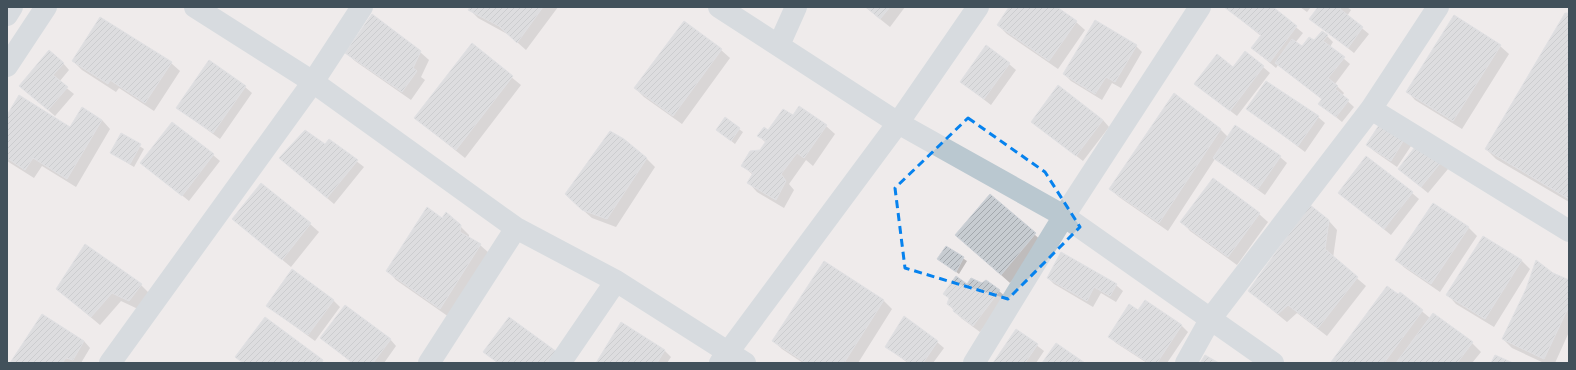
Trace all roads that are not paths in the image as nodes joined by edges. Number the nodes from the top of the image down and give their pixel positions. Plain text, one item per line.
1 (12, 7) edge
2 (46, 7) edge
3 (195, 7) edge
4 (362, 7) edge
5 (719, 7) edge
6 (796, 7) edge
7 (978, 7) edge
8 (1200, 7) edge
9 (1438, 7) edge
10 (7, 15) edge
11 (778, 46) junction
12 (7, 66) edge
13 (313, 82) junction
14 (1371, 109) junction
15 (898, 123) junction
16 (1064, 216) junction
17 (516, 228) junction
18 (1569, 231) edge
19 (616, 281) junction
20 (1211, 318) junction
21 (731, 359) edge
22 (110, 363) edge
23 (429, 363) edge
24 (560, 363) edge
25 (974, 363) edge
26 (1186, 363) edge
27 (1273, 363) edge

1 - 10 street
2 - 12 street
3 - 13 street
4 - 13 street
5 - 11 street
6 - 11 street
7 - 15 street
8 - 16 street
9 - 14 street
11 - 15 street
13 - 17 street
13 - 22 street
14 - 18 street
14 - 20 street
15 - 16 street
15 - 21 street
16 - 20 street
16 - 25 street
17 - 19 street
17 - 23 street
19 - 21 street
19 - 24 street
20 - 26 street
20 - 27 street

